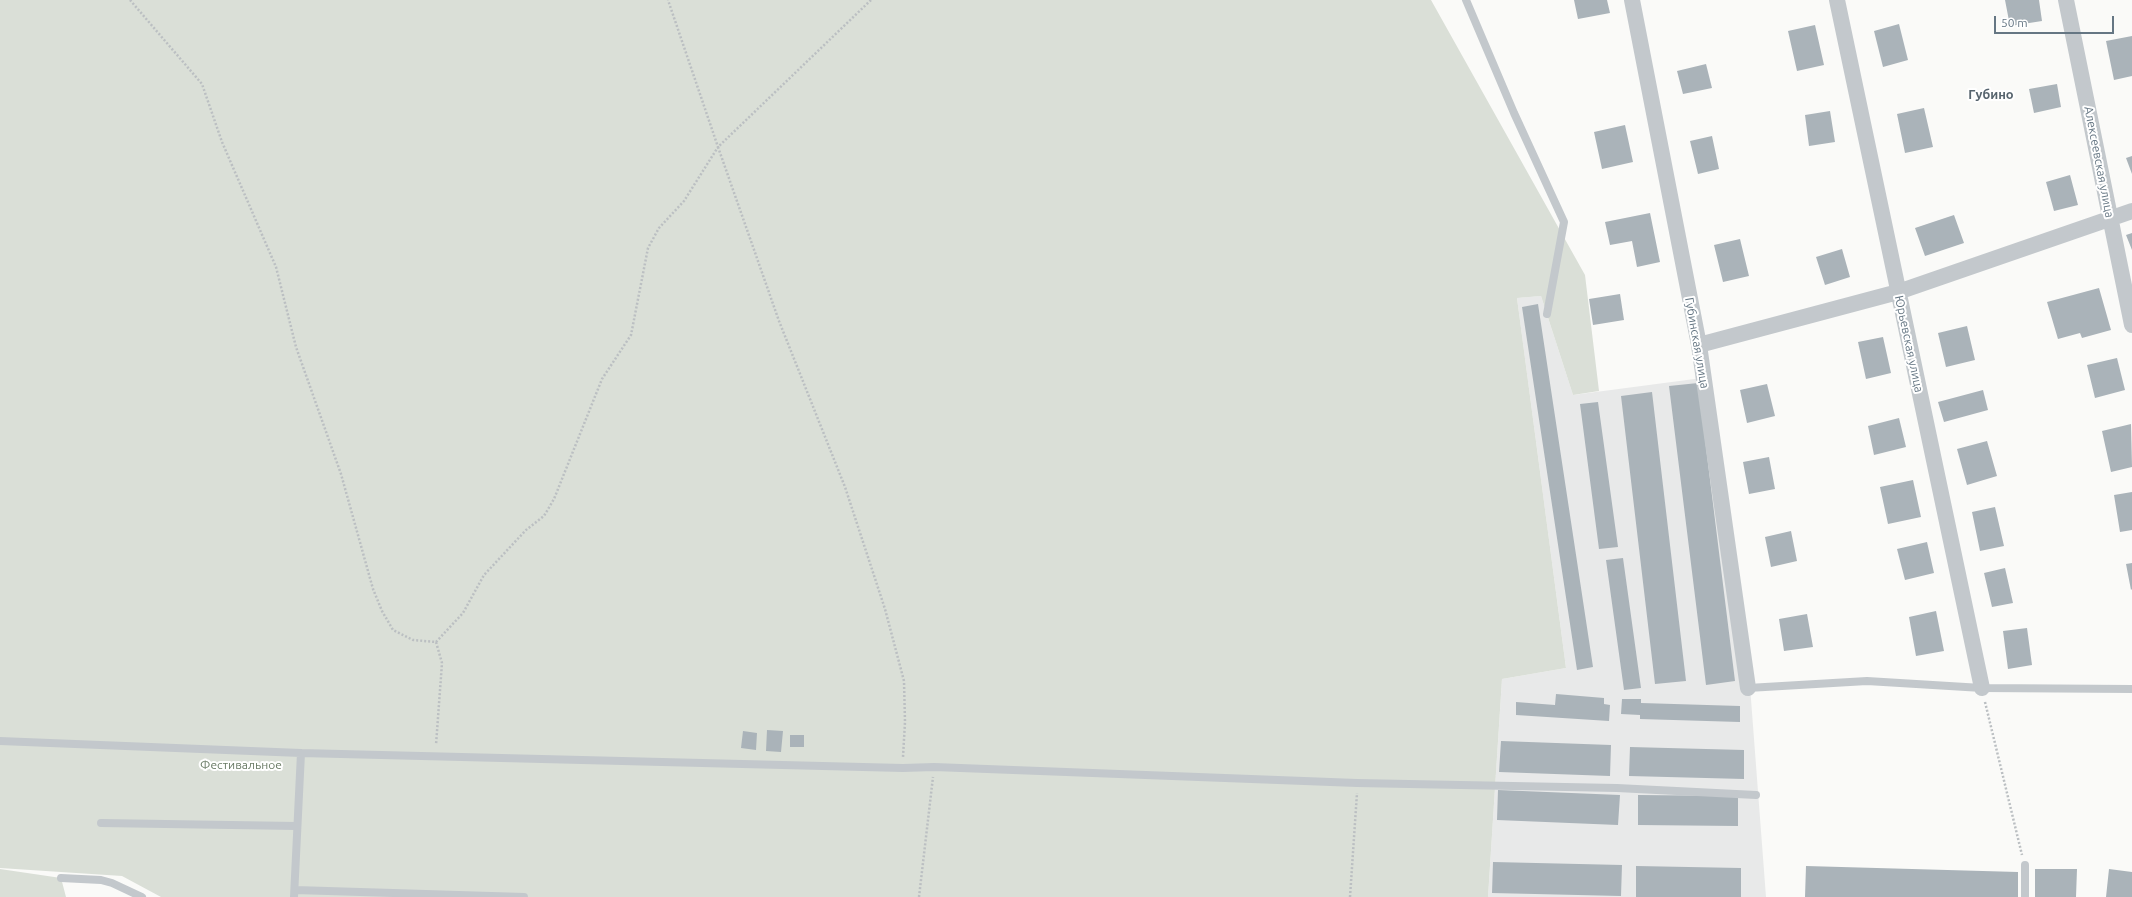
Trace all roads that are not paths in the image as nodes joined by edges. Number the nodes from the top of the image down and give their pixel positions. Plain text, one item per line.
1 (1466, 0) edge
2 (1632, 0) edge
3 (1837, 0) edge
4 (2066, 0) edge
5 (2132, 211) edge
6 (2109, 218) junction
7 (1898, 292) junction
8 (1547, 314) dead end
9 (2132, 325) edge
10 (1699, 344) junction
11 (1748, 688) joint
12 (1982, 688) junction
13 (2132, 689) edge
14 (0, 741) edge
15 (301, 753) junction
16 (1756, 795) dead end
17 (101, 823) dead end
18 (296, 826) junction
19 (2024, 865) road end
20 (61, 878) dead end
21 (294, 894) edge
22 (142, 897) edge
23 (524, 897) edge
24 (2025, 897) edge

1 - 8 lane
2 - 10 street, Губинская улица
3 - 7 street, Юрьевская улица
4 - 6 street, Алексеевская улица
5 - 6 street
6 - 7 street
6 - 9 street, Алексеевская улица
7 - 10 street
7 - 12 street, Юрьевская улица
10 - 11 street, Губинская улица
11 - 12 lane
12 - 13 lane
14 - 15 lane
15 - 16 lane
15 - 18 lane
17 - 18 lane
18 - 21 lane
19 - 24 lane
20 - 22 lane
21 - 23 lane

